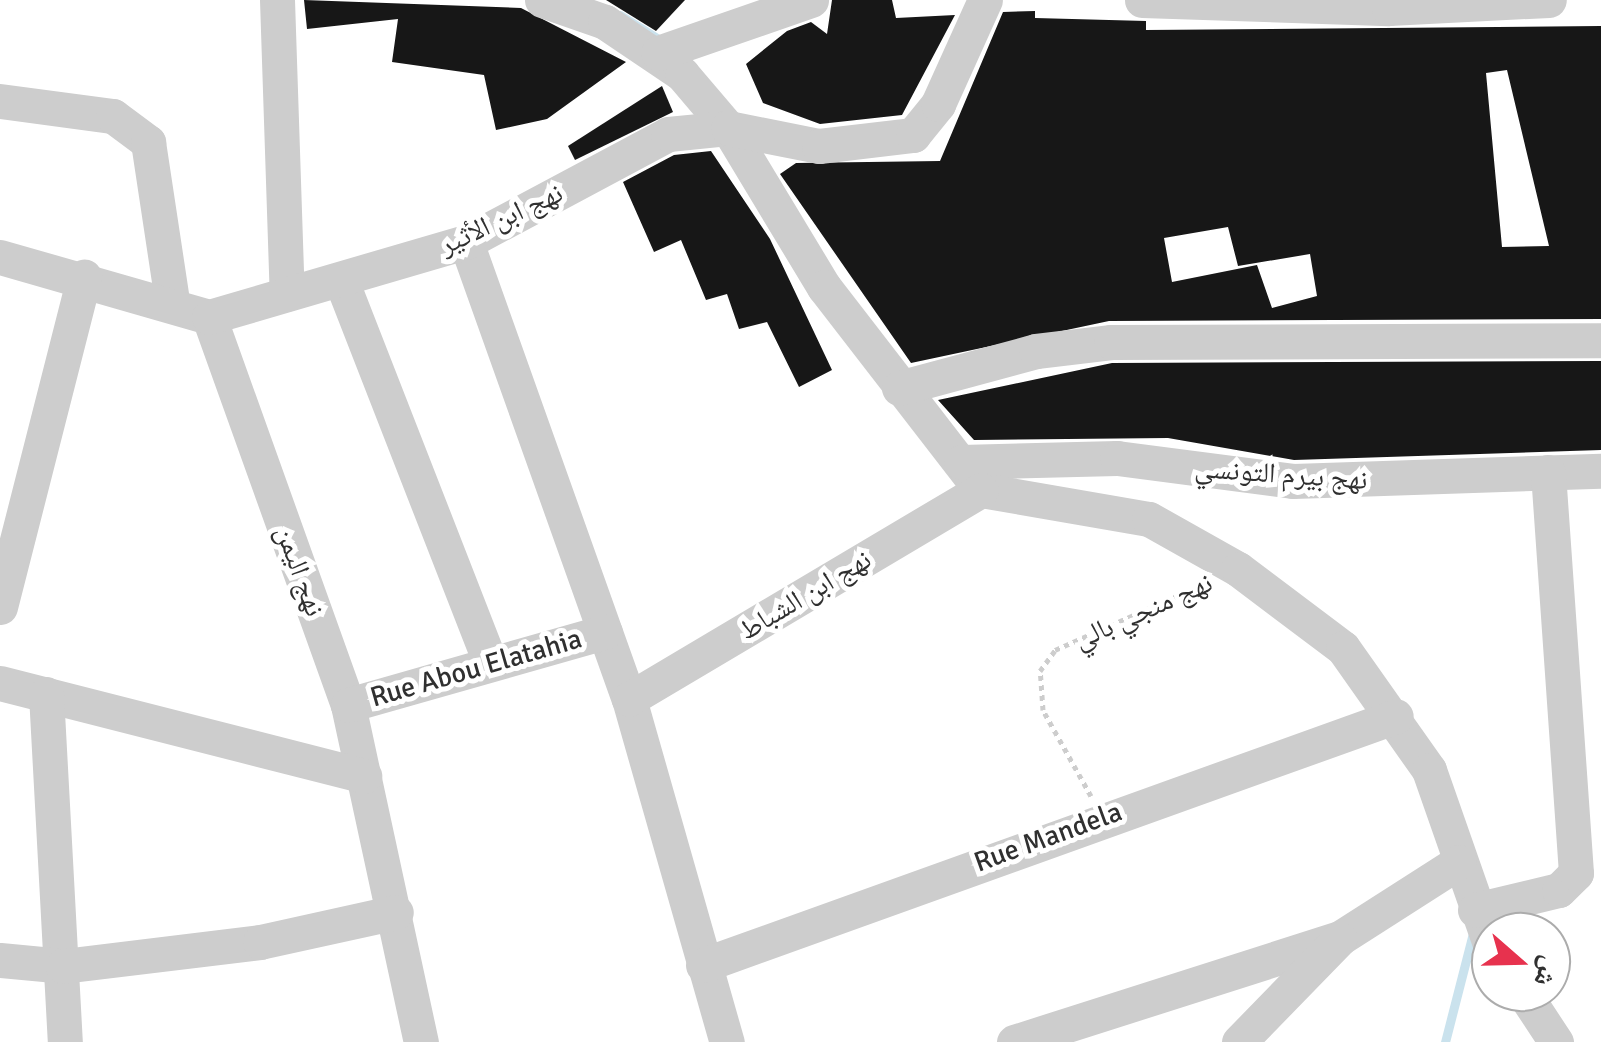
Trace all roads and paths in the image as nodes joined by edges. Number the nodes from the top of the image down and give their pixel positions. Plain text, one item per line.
1 (277, 0) edge
2 (542, 0) edge
3 (811, 0) edge
4 (985, 0) edge
5 (1142, 0) edge
6 (1549, 0) edge
7 (658, 53) junction
8 (0, 101) edge
9 (728, 128) junction
10 (466, 242) junction
11 (0, 257) edge
12 (84, 277) junction
13 (341, 280) junction
14 (287, 294) junction
15 (172, 300) junction
16 (209, 316) junction
17 (1601, 340) edge
18 (899, 388) junction
19 (1601, 471) edge
20 (1548, 472) junction
21 (970, 476) junction
22 (1238, 569) junction
23 (0, 606) edge
24 (604, 632) junction
25 (488, 658) junction
26 (0, 683) edge
27 (46, 694) junction
28 (629, 699) junction
29 (348, 705) junction
30 (1396, 716) junction
31 (364, 776) junction
32 (1102, 816) junction
33 (1460, 862) junction
34 (1476, 910) joint
35 (396, 912) junction
36 (1340, 938) junction
37 (0, 960) edge
38 (704, 965) junction
39 (63, 966) junction
40 (1536, 1012) edge
41 (64, 1042) edge
42 (421, 1042) edge
43 (727, 1042) edge
44 (1014, 1042) edge
45 (1239, 1042) edge
46 (1556, 1042) edge

1 - 14 street
2 - 7 street
3 - 7 street
4 - 9 street
5 - 6 street
7 - 9 street
8 - 15 street
9 - 10 street, نهج ابن الأثير
9 - 18 street
10 - 13 street, نهج ابن الأثير
10 - 24 street
11 - 12 street
12 - 15 street
12 - 23 street
13 - 14 street, نهج ابن الأثير
13 - 25 street
14 - 16 street, نهج ابن الأثير
15 - 16 street
16 - 29 street, نهج اليمن
17 - 18 street
18 - 21 street
19 - 20 street, نهج بيرم التونسي
20 - 21 street, نهج بيرم التونسي
20 - 34 street
21 - 22 street
21 - 28 street, نهج ابن الشباط
22 - 30 street
22 - 32 path, نهج منجي بالي
24 - 25 street, Rue Abou Elatahia
24 - 28 street
25 - 29 street, Rue Abou Elatahia
26 - 27 street
27 - 31 street
27 - 39 street
28 - 38 street
29 - 31 street, نهج اليمن
30 - 32 street, Rue Mandela
30 - 33 street
31 - 35 street, نهج اليمن
32 - 38 street, Rue Mandela
33 - 34 street
33 - 36 street
35 - 39 street
35 - 42 street, نهج اليمن
36 - 44 street
36 - 45 street
37 - 39 street
38 - 43 street
39 - 41 street
40 - 46 street

